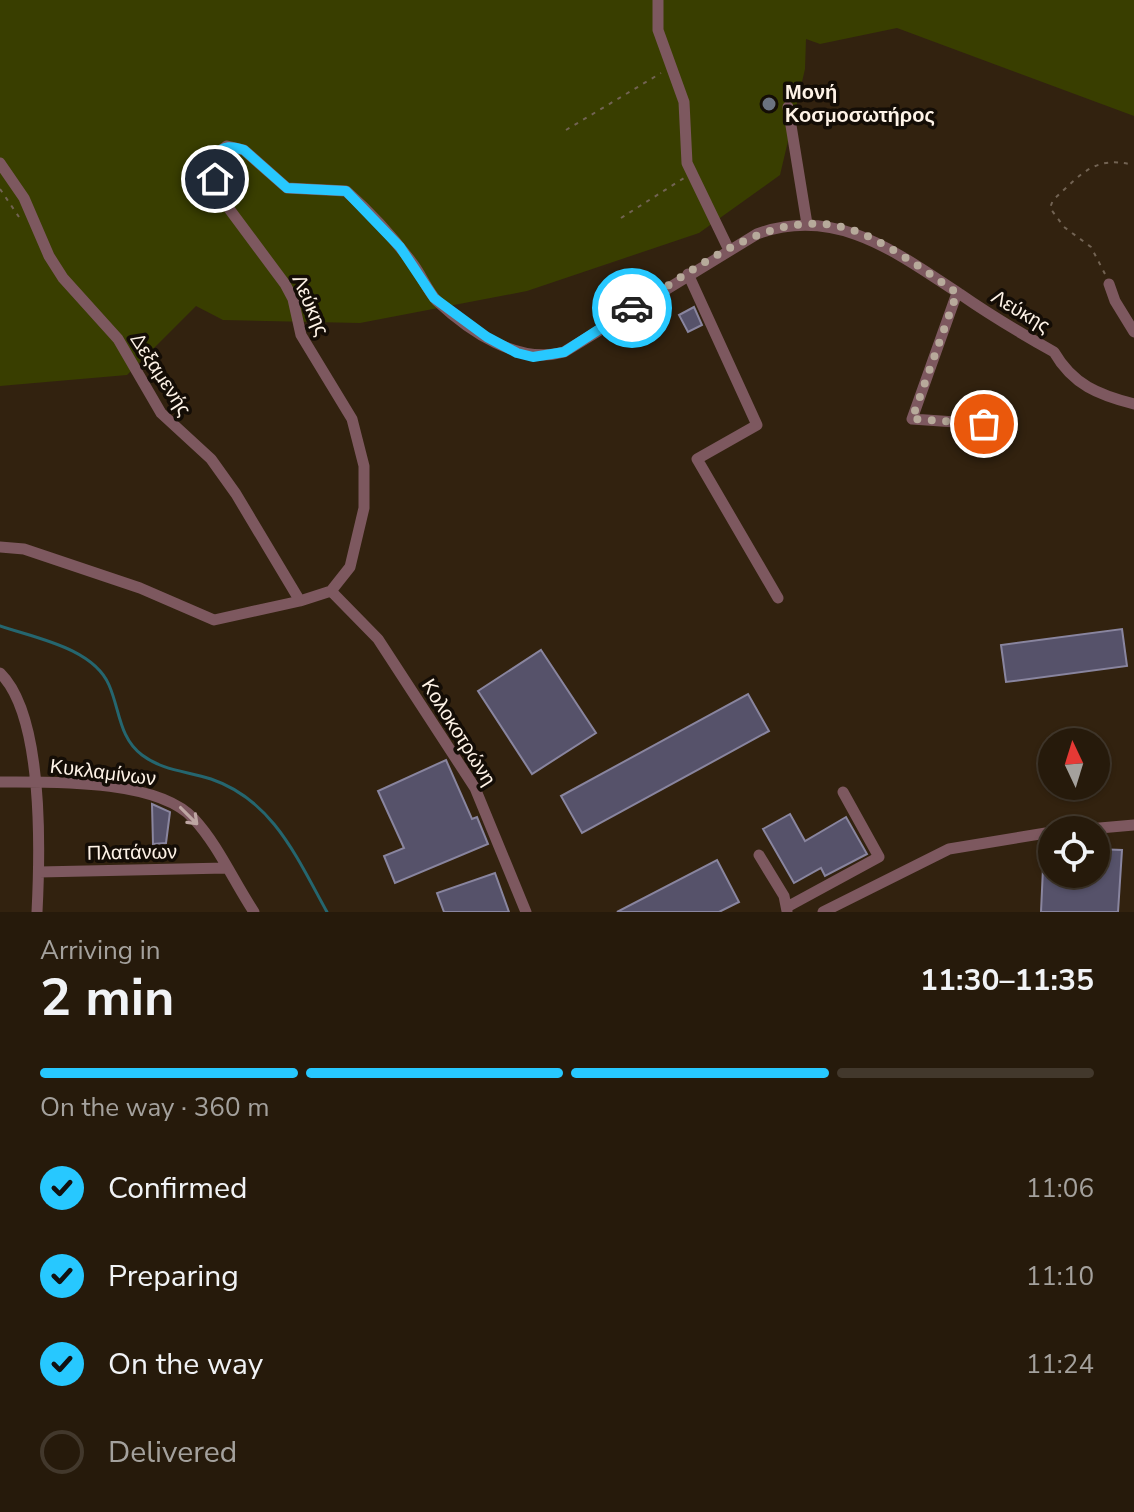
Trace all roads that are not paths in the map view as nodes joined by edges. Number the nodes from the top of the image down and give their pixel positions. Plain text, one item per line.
1 (658, 0) edge
2 (788, 107) dead end
3 (0, 163) edge
4 (807, 224) junction
5 (729, 250) junction
6 (688, 274) junction
7 (1109, 284) road end
8 (957, 293) junction
9 (1134, 332) edge
10 (1134, 404) edge
11 (984, 424) dead end
12 (0, 547) edge
13 (331, 591) junction
14 (778, 598) dead end
15 (300, 601) junction
16 (0, 673) edge
17 (0, 782) edge
18 (35, 782) junction
19 (843, 792) dead end
20 (1134, 825) edge
21 (1110, 827) edge
22 (1038, 834) edge
23 (759, 855) dead end
24 (226, 868) junction
25 (39, 872) junction
26 (787, 910) edge
27 (37, 912) edge
28 (254, 912) edge
29 (526, 912) edge
30 (823, 912) edge

1 - 5 street
2 - 4 street
3 - 15 street, Δεξαμενής
4 - 5 street, Λεύκης
4 - 8 street, Λεύκης
5 - 6 street, Λεύκης
6 - 13 street, Λεύκης
6 - 14 street
7 - 9 street
8 - 10 street, Λεύκης
8 - 11 street
12 - 15 street
13 - 15 street
13 - 29 street, Κολοκοτρώνη
16 - 18 street
17 - 18 street, Κυκλαμίνων
18 -> 24 street, Κυκλαμίνων
18 - 25 street
19 - 26 street
20 - 21 street
22 - 30 street
23 - 26 street
24 - 25 street, Πλατάνων
24 - 28 street, Κυκλαμίνων
25 - 27 street

